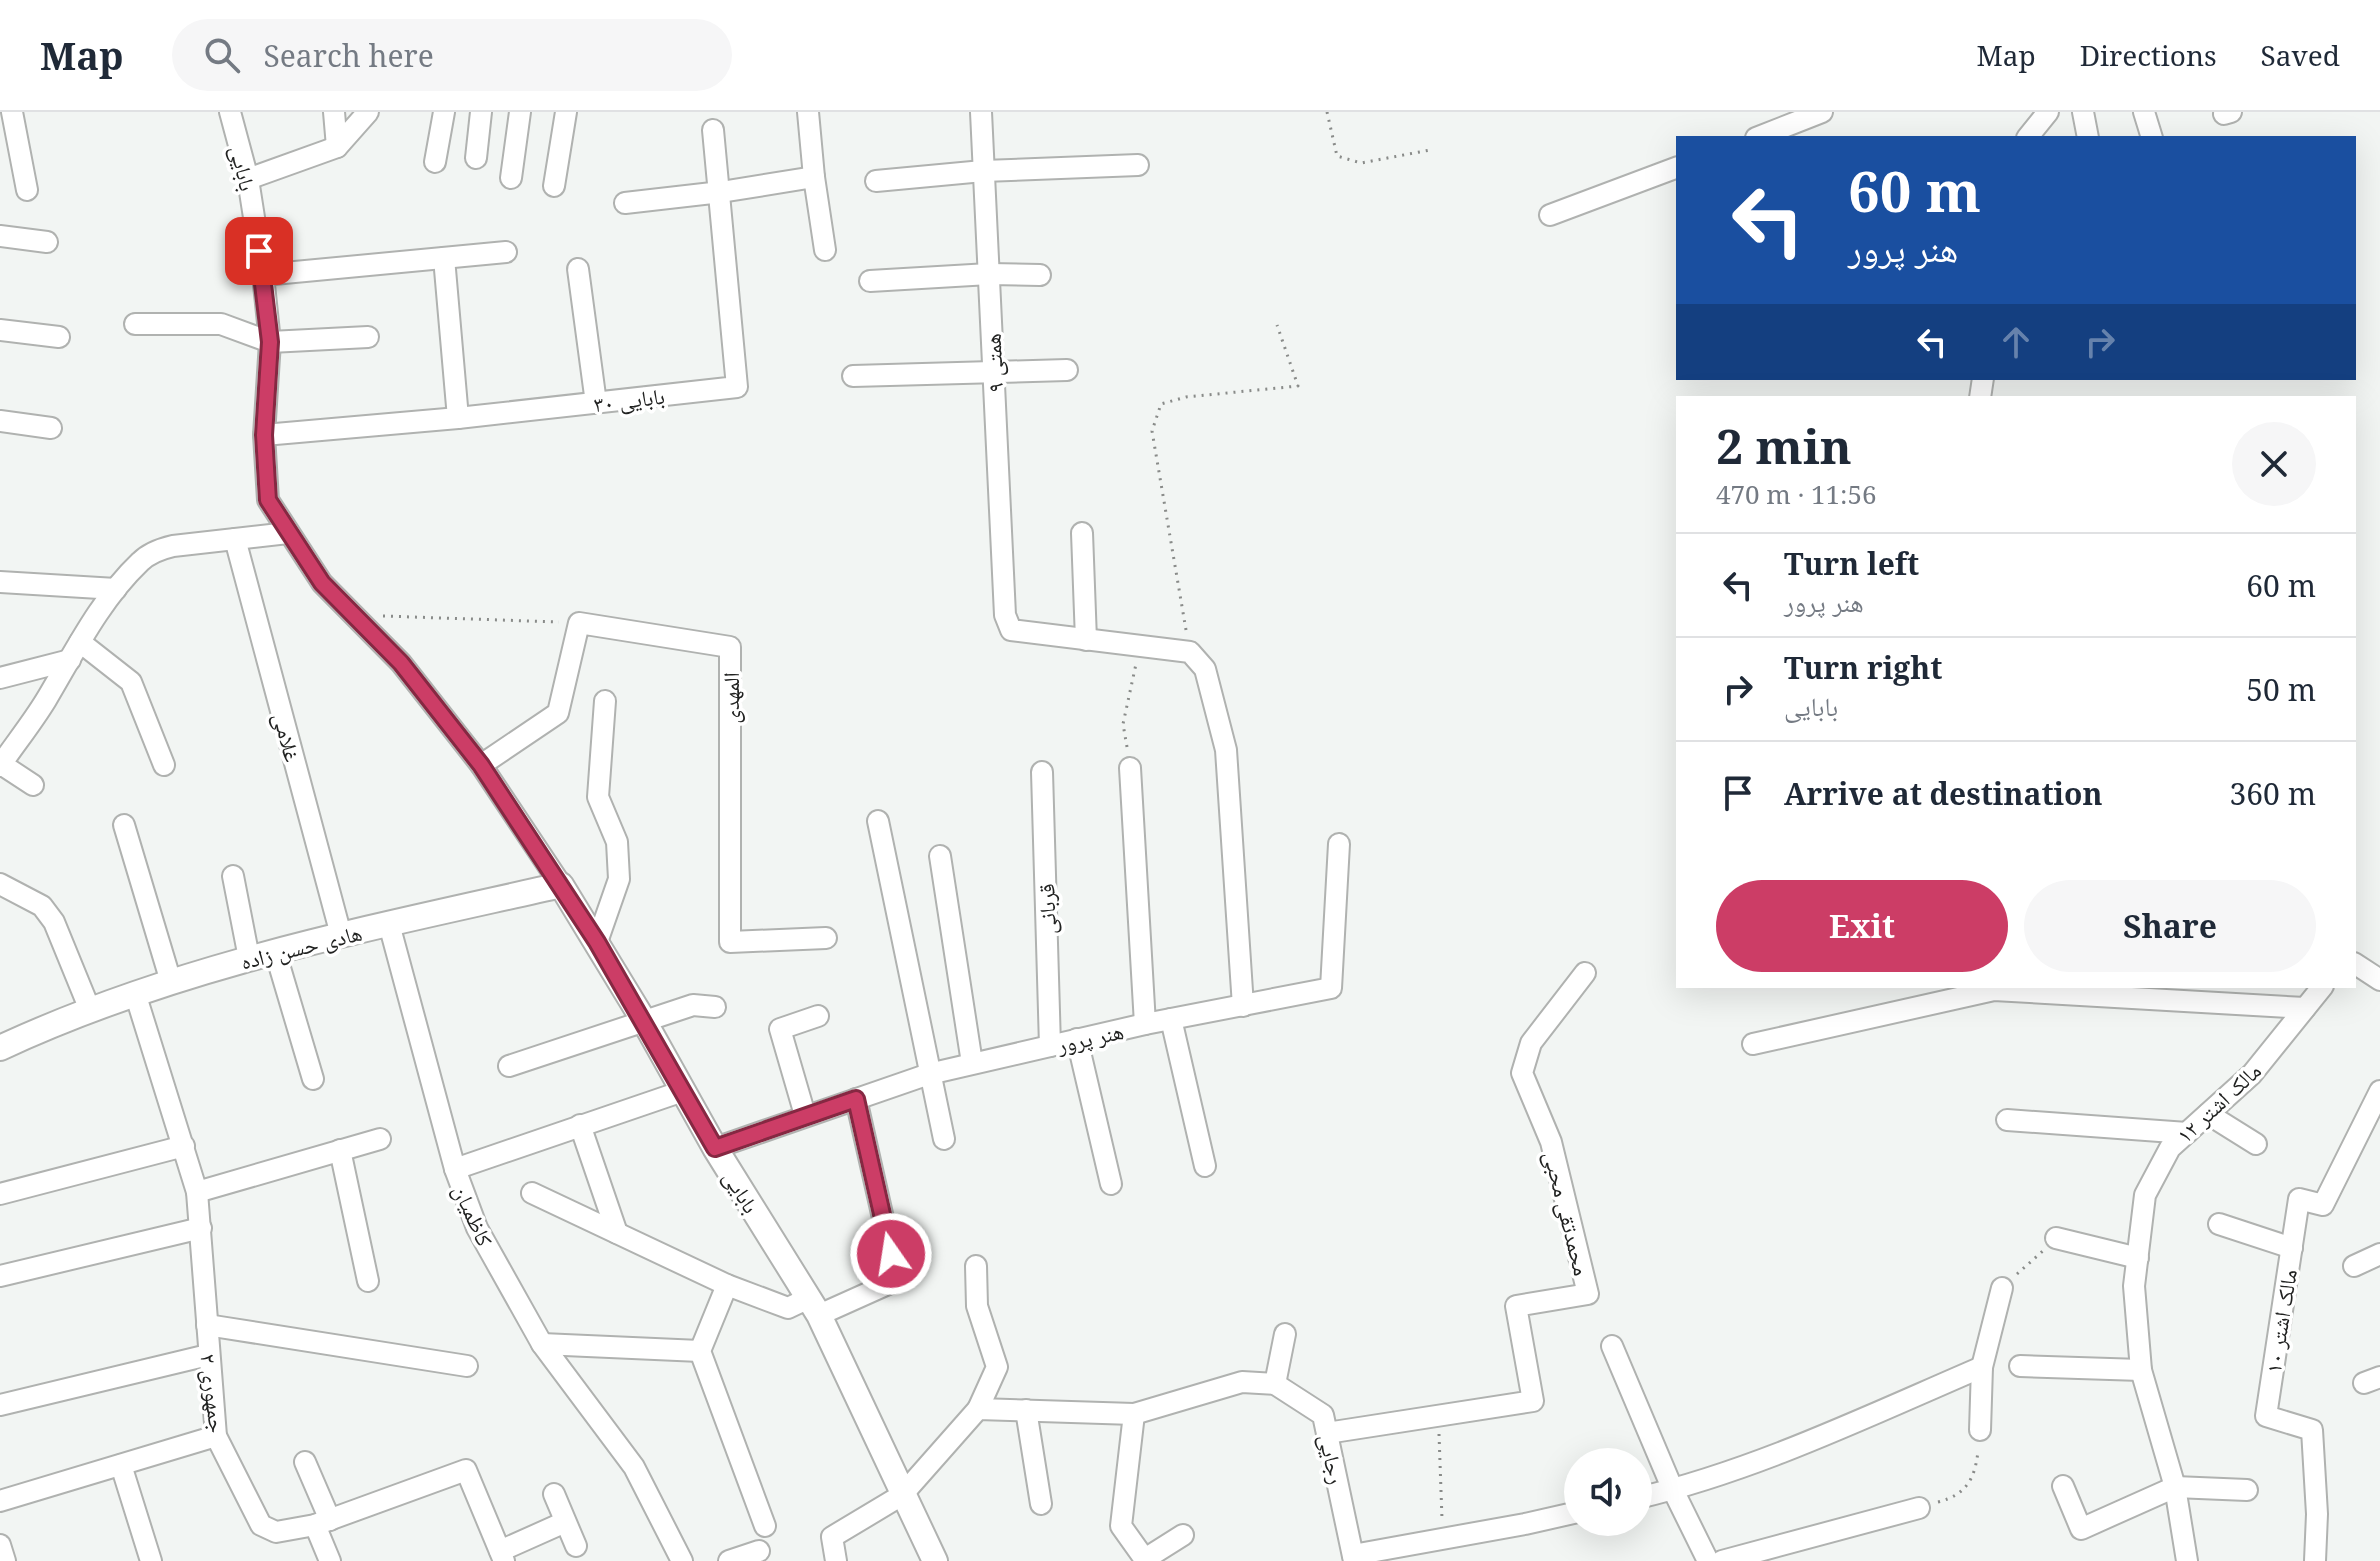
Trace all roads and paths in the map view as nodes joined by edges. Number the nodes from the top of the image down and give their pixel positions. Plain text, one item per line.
1 (12, 112) edge
2 (230, 112) edge
3 (334, 112) edge
4 (368, 112) edge
5 (444, 112) edge
6 (481, 112) edge
7 (520, 112) edge
8 (566, 112) edge
9 (808, 112) edge
10 (981, 112) edge
11 (1327, 112) edge
12 (1822, 112) edge
13 (2048, 112) edge
14 (2083, 112) edge
15 (2144, 112) edge
16 (713, 130) dead end
17 (1765, 136) edge
18 (2029, 136) edge
19 (2088, 136) edge
20 (2151, 136) edge
21 (337, 147) junction
22 (1430, 150) dead end
23 (476, 158) dead end
24 (435, 162) dead end
25 (1138, 165) dead end
26 (1676, 168) edge
27 (983, 171) junction
28 (814, 177) junction
29 (511, 178) dead end
30 (248, 179) junction
31 (876, 181) dead end
32 (554, 186) dead end
33 (27, 190) dead end
34 (721, 192) junction
35 (625, 203) dead end
36 (1550, 215) dead end
37 (0, 236) edge
38 (47, 242) dead end
39 (825, 250) dead end
40 (506, 252) dead end
41 (444, 258) junction
42 (578, 269) dead end
43 (989, 274) junction
44 (263, 275) junction
45 (1040, 275) dead end
46 (870, 281) dead end
47 (135, 324) dead end
48 (1277, 325) dead end
49 (0, 330) edge
50 (59, 337) dead end
51 (368, 337) dead end
52 (270, 342) junction
53 (1067, 370) dead end
54 (993, 371) junction
55 (853, 376) dead end
56 (596, 403) junction
57 (458, 418) junction
58 (0, 421) edge
59 (51, 428) dead end
60 (264, 435) junction
61 (288, 533) junction
62 (1082, 533) dead end
63 (235, 539) junction
64 (0, 582) edge
65 (116, 589) junction
66 (353, 615) junction
67 (579, 623) junction
68 (1086, 640) junction
69 (1153, 648) junction
70 (75, 651) junction
71 (1190, 652) junction
72 (0, 678) edge
73 (605, 701) dead end
74 (1, 765) edge
75 (164, 765) dead end
76 (481, 765) junction
77 (1130, 768) joint
78 (1042, 772) dead end
79 (33, 785) dead end
80 (878, 821) dead end
81 (124, 825) dead end
82 (1339, 844) dead end
83 (940, 856) dead end
84 (233, 876) dead end
85 (0, 884) edge
86 (561, 885) junction
87 (389, 924) junction
88 (341, 935) junction
89 (826, 938) dead end
90 (597, 942) junction
91 (275, 951) junction
92 (249, 958) junction
93 (2356, 964) edge
94 (1585, 973) dead end
95 (2380, 980) edge
96 (171, 982) junction
97 (2321, 988) edge
98 (135, 993) junction
99 (1243, 1006) junction
100 (715, 1007) dead end
101 (2305, 1008) junction
102 (90, 1010) junction
103 (818, 1016) dead end
104 (1171, 1019) junction
105 (644, 1021) junction
106 (1145, 1024) junction
107 (47, 1026) junction
108 (0, 1030) edge
109 (1077, 1039) junction
110 (1753, 1044) dead end
111 (1050, 1046) junction
112 (0, 1048) edge
113 (972, 1063) junction
114 (509, 1066) dead end
115 (929, 1074) junction
116 (313, 1079) dead end
117 (683, 1091) junction
118 (2380, 1091) edge
119 (856, 1099) junction
120 (2208, 1114) junction
121 (805, 1115) junction
122 (2007, 1120) dead end
123 (580, 1125) junction
124 (2187, 1133) junction
125 (380, 1139) dead end
126 (944, 1139) dead end
127 (2256, 1144) dead end
128 (184, 1146) junction
129 (715, 1148) junction
130 (340, 1150) junction
131 (1205, 1166) dead end
132 (455, 1169) junction
133 (1111, 1184) dead end
134 (197, 1192) junction
135 (532, 1193) dead end
136 (0, 1194) edge
137 (2219, 1224) dead end
138 (201, 1228) junction
139 (617, 1233) junction
140 (2056, 1238) joint
141 (2292, 1248) junction
142 (2380, 1254) edge
143 (2138, 1258) junction
144 (976, 1266) dead end
145 (2354, 1266) dead end
146 (0, 1276) edge
147 (368, 1281) dead end
148 (727, 1285) junction
149 (2002, 1288) joint
150 (814, 1306) junction
151 (207, 1325) junction
152 (1285, 1334) dead end
153 (542, 1344) junction
154 (1612, 1346) dead end
155 (700, 1351) junction
156 (208, 1355) junction
157 (467, 1366) dead end
158 (2020, 1366) dead end
159 (1982, 1367) junction
160 (2141, 1370) junction
161 (1275, 1384) junction
162 (0, 1405) edge
163 (978, 1409) junction
164 (1026, 1410) junction
165 (1134, 1414) junction
166 (1439, 1416) junction
167 (1980, 1430) joint
168 (1327, 1433) junction
169 (216, 1436) junction
170 (305, 1462) dead end
171 (121, 1465) junction
172 (2063, 1486) dead end
173 (2175, 1487) junction
174 (1673, 1490) junction
175 (2247, 1490) dead end
176 (554, 1494) dead end
177 (902, 1495) junction
178 (1652, 1495) edge
179 (0, 1501) edge
180 (1041, 1504) dead end
181 (1919, 1508) joint
182 (1564, 1515) edge
183 (565, 1522) junction
184 (322, 1523) junction
185 (765, 1526) dead end
186 (1183, 1535) dead end
187 (1443, 1538) junction
188 (0, 1545) edge
189 (576, 1546) dead end
190 (759, 1551) dead end
191 (502, 1556) edge
192 (1354, 1558) edge
193 (1145, 1560) edge
194 (5, 1561) edge
195 (151, 1561) edge
196 (330, 1561) edge
197 (682, 1561) edge
198 (729, 1561) edge
199 (836, 1561) edge
200 (935, 1561) edge
201 (1708, 1561) edge
202 (1722, 1561) edge
203 (2187, 1561) edge
204 (2315, 1561) edge

1 - 33 street
2 - 30 street, بابایی
3 - 21 street
4 - 21 street
5 - 24 street
6 - 23 street
7 - 29 street
8 - 32 street
9 - 28 street
10 - 27 street, همتی ۹
11 - 22 path
12 - 17 street
13 - 18 street
14 - 19 street
15 - 20 street
16 - 34 street, بابایی ۳۰
21 - 30 street
25 - 27 street
26 - 36 street
27 - 31 street
27 - 43 street, همتی ۹
28 - 34 street
28 - 39 street
30 - 44 street, بابایی
34 - 35 street
34 - 56 street, بابایی ۳۰
37 - 38 street
40 - 41 street
41 - 44 street
41 - 57 street
42 - 56 street
43 - 45 street
43 - 46 street
43 - 54 street, همتی ۹
44 - 52 street, بابایی
47 - 52 street
48 - 71 path
49 - 50 street
51 - 52 street
52 - 60 street, بابایی
53 - 54 street
54 - 55 street
54 - 68 street, همتی ۹
56 - 57 street, بابایی ۳۰
57 - 60 street, بابایی ۳۰
58 - 59 street
60 - 61 street, بابایی
61 - 63 street
61 - 66 street, بابایی
62 - 68 street
63 - 65 street
63 - 88 street, غلامی
64 - 65 street
65 - 70 street
66 - 67 path
66 - 76 street, بابایی
67 - 76 street
67 - 89 street, المهدی
68 - 69 street
69 - 71 street
69 - 77 path
70 - 72 street
70 - 74 street
70 - 75 street
71 - 99 street
73 - 90 street
74 - 79 street
76 - 86 street, بابایی
77 - 106 street
78 - 111 street, قربانی
80 - 115 street
81 - 96 street
82 - 99 street, هنر پرور
83 - 113 street
84 - 92 street
85 - 102 street
86 - 87 main road, هادی حسن زاده
86 - 90 main road, بابایی
87 - 88 main road, هادی حسن زاده
87 - 132 street, کاظمیان
88 - 91 main road, هادی حسن زاده
90 - 105 main road, بابایی
91 - 92 main road, هادی حسن زاده
91 - 116 street
92 - 96 main road, هادی حسن زاده
93 - 95 street
94 - 166 street, محمدتقی محبی
96 - 98 main road, هادی حسن زاده
97 - 101 street, مالک اشتر ۱۲
98 - 102 main road, هادی حسن زاده
98 - 128 street, جمهوری ۲
99 - 104 street, هنر پرور
100 - 105 street
101 - 110 street
101 - 120 street, مالک اشتر ۱۲
102 - 107 main road, هادی حسن زاده
103 - 121 street
104 - 106 street, هنر پرور
104 - 131 street
105 - 114 street
105 - 117 main road, بابایی
106 - 109 street, هنر پرور
107 - 108 main road
107 - 112 main road
109 - 111 street, هنر پرور
109 - 133 street
111 - 113 street, هنر پرور
113 - 115 street, هنر پرور
115 - 119 street, هنر پرور
115 - 126 street
117 - 123 street
117 - 129 main road, بابایی
118 - 141 street, مالک اشتر ۱۰
119 - 121 street, هنر پرور
119 - 150 street
120 - 124 street, مالک اشتر ۱۲
120 - 127 street
121 - 129 street, هنر پرور
122 - 124 street
123 - 132 street
123 - 139 street
124 - 143 street, مالک اشتر ۱۲
125 - 130 street
128 - 134 street, جمهوری ۲
128 - 136 street
129 - 150 main road, بابایی
130 - 134 street
130 - 147 street
132 - 153 street, کاظمیان
134 - 138 street, جمهوری ۲
135 - 139 street
137 - 141 street
138 - 146 street
138 - 151 street, جمهوری ۲
139 - 148 street
140 - 143 street
140 - 149 path
141 - 204 street, مالک اشتر ۱۰
142 - 145 street
143 - 160 street, مالک اشتر ۱۲
144 - 163 street
148 - 150 street
148 - 155 street
149 - 159 street
150 - 177 main road, بابایی
151 - 156 street, جمهوری ۲
151 - 157 street
152 - 161 street
153 - 155 street
153 - 197 street, کاظمیان
154 - 174 street
155 - 185 street
156 - 162 street
156 - 169 street, جمهوری ۲
158 - 160 street
159 - 167 street
159 - 174 street
160 - 173 street, مالک اشتر ۱۲
161 - 165 street
161 - 168 street, رجایی
163 - 164 street
163 - 177 street
164 - 165 street
164 - 180 street
165 - 193 street
166 - 168 street, محمدتقی محبی
166 - 187 path
167 - 181 path
168 - 192 street, رجایی
169 - 171 street
169 - 184 street, جمهوری ۲
170 - 184 street
171 - 179 street
171 - 195 street
172 - 173 street
173 - 175 street
173 - 203 street, مالک اشتر ۱۲
174 - 178 street
174 - 201 street
176 - 183 street
177 - 199 street
177 - 200 main road, بابایی
181 - 202 street
182 - 187 street
183 - 189 street
183 - 191 street
184 - 191 street, جمهوری ۲
184 - 196 street
186 - 193 street
187 - 192 street
188 - 194 street
190 - 198 street

